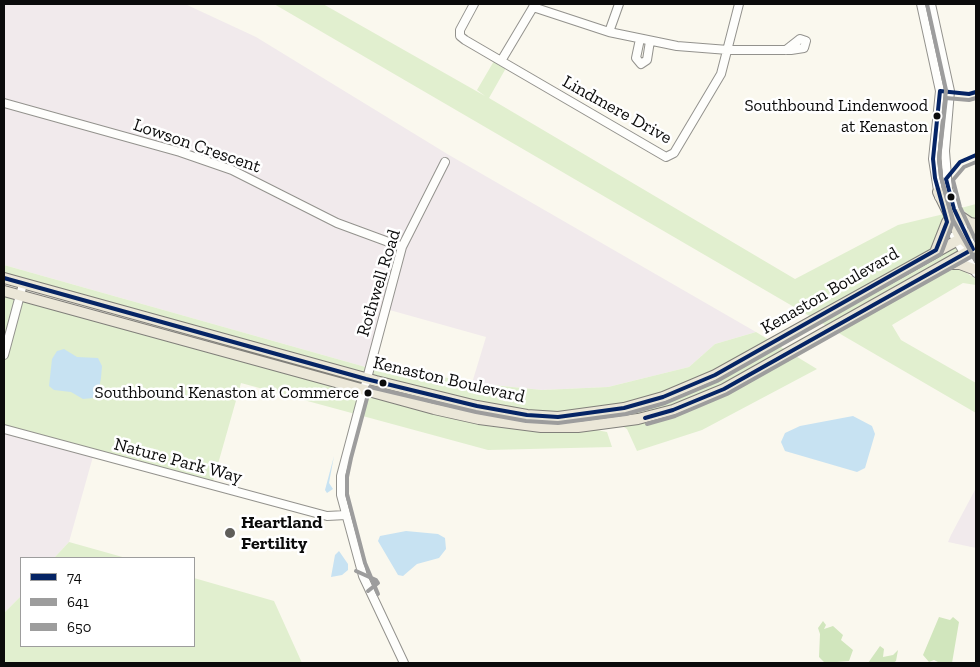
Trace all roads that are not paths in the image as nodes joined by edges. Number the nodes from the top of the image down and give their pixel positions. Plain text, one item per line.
1 (474, 4) edge
2 (619, 4) edge
3 (739, 4) edge
4 (921, 4) edge
5 (931, 4) edge
6 (534, 5) edge
7 (609, 32) junction
8 (640, 39) junction
9 (650, 42) junction
10 (728, 50) junction
11 (786, 50) dead end
12 (501, 60) junction
13 (4, 103) edge
14 (445, 162) dead end
15 (938, 192) junction
16 (957, 214) junction
17 (947, 222) junction
18 (976, 224) edge
19 (976, 230) edge
20 (961, 237) junction
21 (402, 247) junction
22 (936, 250) junction
23 (972, 251) edge
24 (946, 264) junction
25 (975, 271) edge
26 (4, 278) edge
27 (23, 284) junction
28 (4, 291) edge
29 (20, 295) junction
30 (4, 355) edge
31 (365, 383) junction
32 (4, 429) edge
33 (346, 515) junction
34 (404, 663) edge

1 - 12 street
2 - 7 street
3 - 10 street
4 - 15 street
5 - 16 street
6 - 7 street
6 - 12 street
7 - 8 street
8 - 9 street
8 - 9 street
9 - 10 street
10 - 11 street
10 - 12 street, Lindmere Drive
13 - 21 street, Lowson Crescent
14 - 21 street, Rothwell Road
15 - 17 street
15 - 20 main road
16 - 18 main road
16 - 20 street
17 - 20 street
17 - 22 main road
19 - 20 main road, Kenaston Boulevard
20 - 22 main road, Kenaston Boulevard
20 - 23 main road
21 - 31 street, Rothwell Road
22 - 31 main road, Kenaston Boulevard
23 - 24 main road, Kenaston Boulevard
23 - 25 street
24 - 25 main road
24 - 31 main road, Kenaston Boulevard
26 - 27 main road, Kenaston Boulevard
27 - 29 street
27 - 31 main road, Kenaston Boulevard
28 - 29 main road, Kenaston Boulevard
29 - 30 street
29 - 31 main road, Kenaston Boulevard
31 - 33 street, Rothwell Road
32 - 33 street, Nature Park Way
33 - 34 street, Rothwell Road

